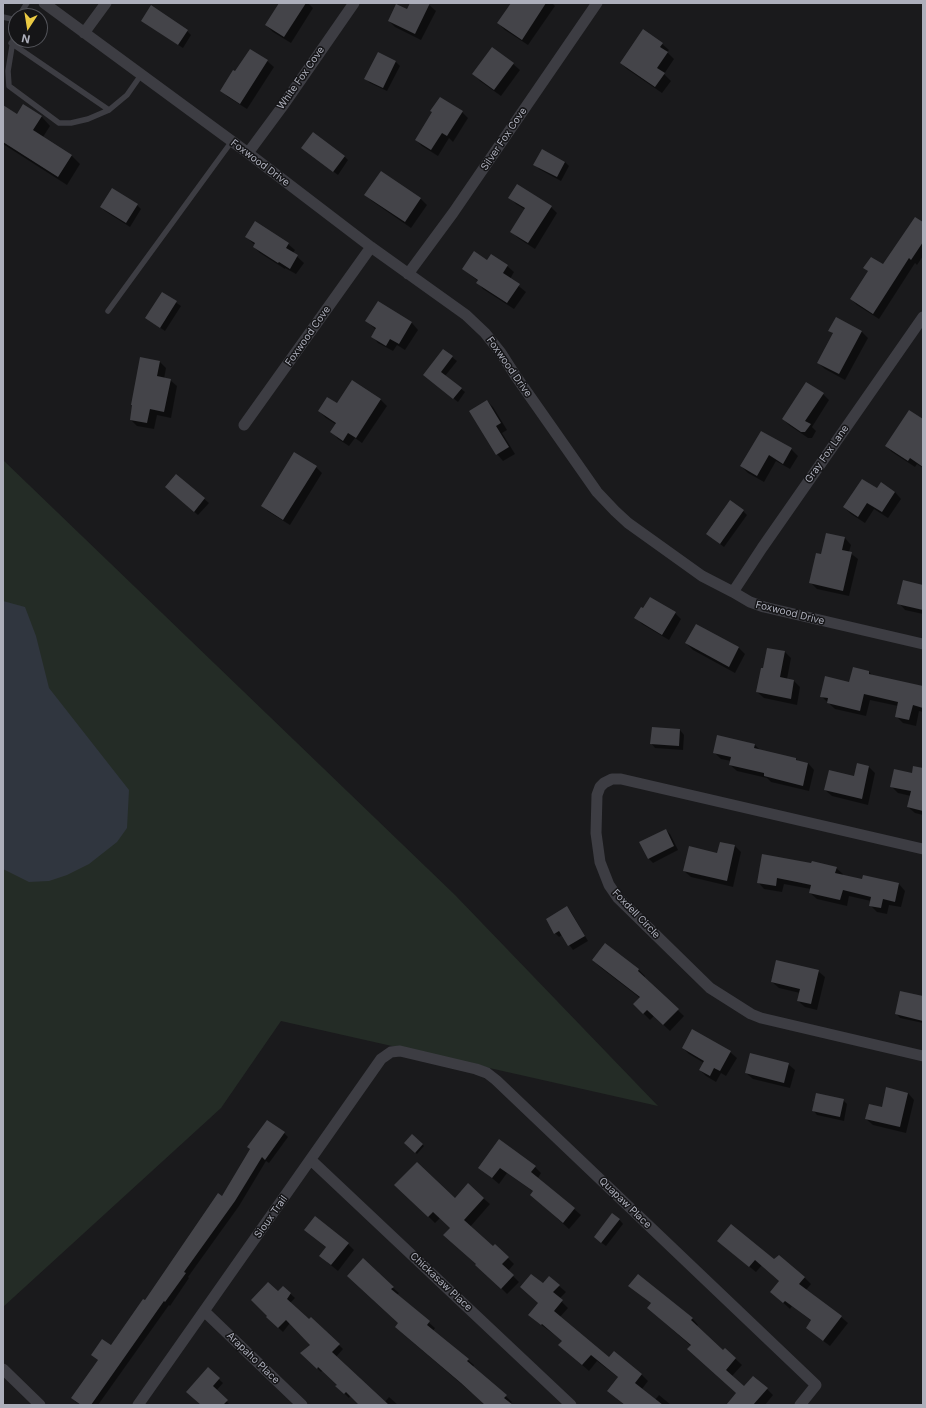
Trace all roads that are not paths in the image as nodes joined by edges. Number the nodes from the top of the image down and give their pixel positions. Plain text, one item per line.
1 (44, 3) edge
2 (106, 3) edge
3 (354, 3) edge
4 (597, 3) edge
5 (84, 33) junction
6 (10, 48) edge
7 (18, 48) edge
8 (141, 75) junction
9 (109, 110) junction
10 (232, 141) junction
11 (248, 153) junction
12 (371, 247) junction
13 (408, 274) junction
14 (108, 311) dead end
15 (923, 317) edge
16 (244, 425) dead end
17 (733, 592) junction
18 (923, 644) edge
19 (923, 849) edge
20 (416, 1055) joint
21 (923, 1056) edge
22 (311, 1160) junction
23 (204, 1311) junction
24 (3, 1369) edge
25 (40, 1405) edge
26 (138, 1405) edge
27 (302, 1405) edge
28 (571, 1405) edge
29 (800, 1405) edge

1 - 5 street, Foxwood Drive
2 - 5 street
3 - 11 street, White Fox Cove
4 - 13 street, Silver Fox Cove
5 - 8 street, Foxwood Drive
6 - 9 lane
7 - 9 lane
8 - 9 lane
8 - 10 street, Foxwood Drive
10 - 11 street, Foxwood Drive
10 - 14 lane
11 - 12 street, Foxwood Drive
12 - 13 street, Foxwood Drive
12 - 16 street, Foxwood Cove
13 - 17 street, Foxwood Drive
15 - 17 street, Gray Fox Lane
17 - 18 street, Foxwood Drive
19 - 21 street, Foxdell Circle
20 - 22 street, Sioux Trail
20 - 29 street, Quapaw Place
22 - 23 street, Sioux Trail
22 - 28 street, Chickasaw Place
23 - 26 street, Sioux Trail
23 - 27 street, Arapaho Place
24 - 25 street

